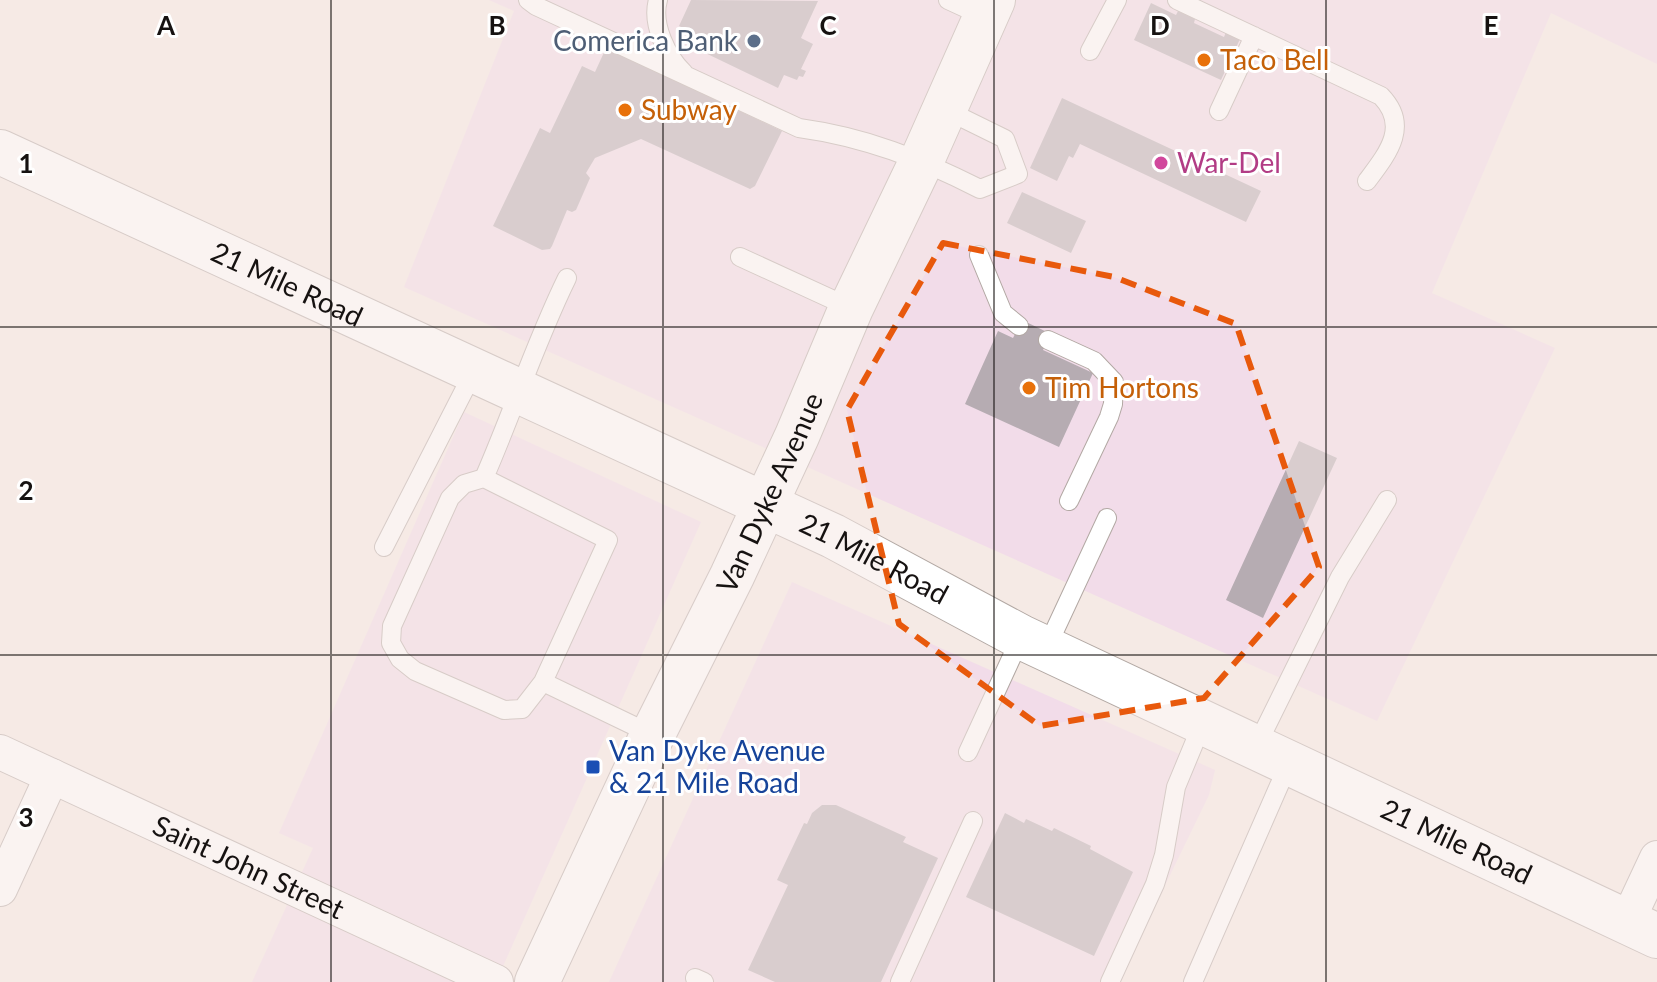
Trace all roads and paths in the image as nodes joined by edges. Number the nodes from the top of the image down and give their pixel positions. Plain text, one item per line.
1 (528, 0) edge
2 (658, 0) edge
3 (1117, 0) edge
4 (1177, 0) edge
5 (975, 6) edge
6 (1254, 36) junction
7 (1090, 51) dead end
8 (685, 75) junction
9 (944, 109) junction
10 (1219, 111) dead end
11 (0, 152) edge
12 (922, 160) junction
13 (1367, 181) dead end
14 (979, 255) dead end
15 (740, 257) dead end
16 (567, 278) dead end
17 (851, 308) junction
18 (1019, 326) dead end
19 (1048, 340) dead end
20 (474, 371) junction
21 (521, 391) junction
22 (484, 478) junction
23 (1387, 500) dead end
24 (1069, 501) dead end
25 (764, 504) junction
26 (1107, 518) dead end
27 (384, 547) dead end
28 (1034, 643) junction
29 (543, 682) junction
30 (1203, 722) junction
31 (653, 735) junction
32 (0, 752) edge
33 (968, 752) dead end
34 (1273, 755) junction
35 (52, 776) junction
36 (973, 821) dead end
37 (1657, 858) edge
38 (0, 889) edge
39 (1642, 929) edge
40 (496, 982) edge
41 (537, 982) edge
42 (900, 982) edge
43 (1110, 982) edge
44 (1193, 982) edge

1 - 8 lane
2 - 8 lane
3 - 7 lane
4 - 6 lane
5 - 9 street, Van Dyke Avenue
6 - 10 lane
6 - 13 lane
8 - 12 lane
9 - 12 street, Van Dyke Avenue
9 - 12 lane
11 - 20 street, 21 Mile Road
12 - 17 street, Van Dyke Avenue
14 - 18 lane
15 - 17 lane
16 - 21 lane
17 - 25 street, Van Dyke Avenue
19 - 24 lane
20 - 21 street, 21 Mile Road
20 - 27 lane
21 - 22 lane
21 - 25 street, 21 Mile Road
22 - 29 lane
22 - 29 lane
23 - 34 lane
25 - 28 street, 21 Mile Road
25 - 31 street, Van Dyke Avenue
26 - 28 lane
28 - 30 street, 21 Mile Road
28 - 33 lane
29 - 31 lane
30 - 34 street, 21 Mile Road
30 - 43 lane
31 - 41 street, Van Dyke Avenue
32 - 35 street, Saint John Street
34 - 39 street, 21 Mile Road
34 - 44 lane
35 - 38 street
35 - 40 street, Saint John Street
36 - 42 lane
37 - 39 street

